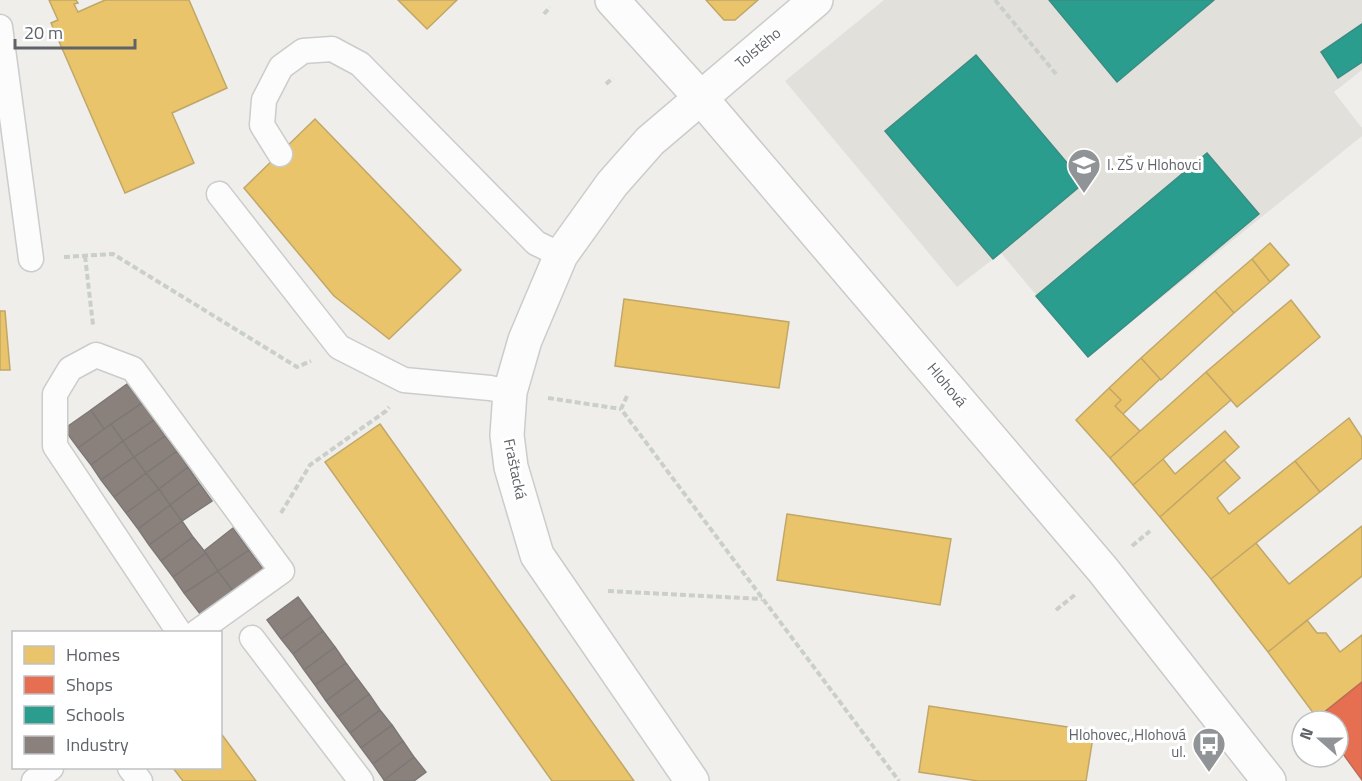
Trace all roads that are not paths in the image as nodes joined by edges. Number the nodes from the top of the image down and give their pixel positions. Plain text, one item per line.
1 (612, 0) edge
2 (816, 0) edge
3 (0, 27) edge
4 (700, 97) junction
5 (280, 154) dead end
6 (219, 194) dead end
7 (561, 255) junction
8 (31, 259) road end
9 (510, 392) junction
10 (178, 631) edge
11 (200, 631) edge
12 (252, 638) dead end
13 (50, 769) edge
14 (131, 769) edge
15 (34, 781) edge
16 (140, 781) edge
17 (361, 781) edge
18 (692, 781) edge
19 (1269, 781) edge

1 - 4 main road, Hlohová
2 - 4 main road, Tolstého
3 - 8 lane
4 - 7 main road, Fraštacká
4 - 19 main road, Hlohová
5 - 7 lane
6 - 9 lane
7 - 9 main road, Fraštacká
9 - 18 main road, Fraštacká
10 - 11 lane
12 - 17 lane
13 - 15 lane
14 - 16 lane

